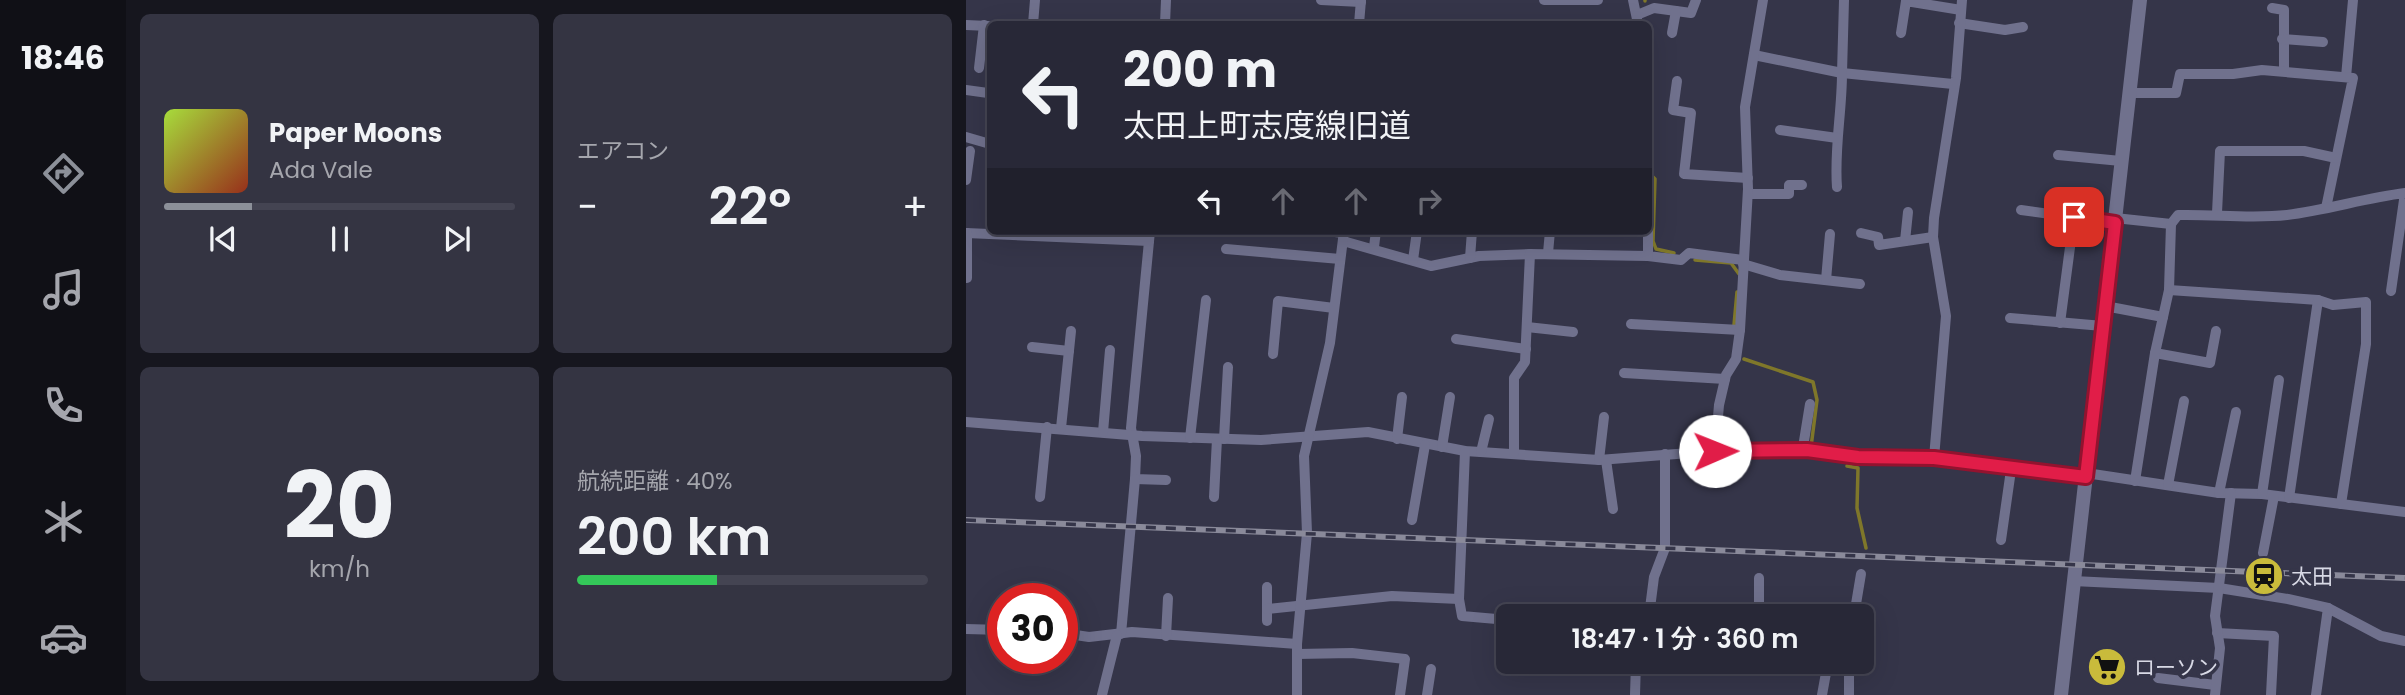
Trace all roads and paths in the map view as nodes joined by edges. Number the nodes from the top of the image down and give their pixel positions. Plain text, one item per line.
1 (1035, 0) edge
2 (1166, 0) edge
3 (1321, 0) edge
4 (1544, 0) edge
5 (1598, 0) edge
6 (1633, 0) edge
7 (1696, 0) edge
8 (1763, 0) edge
9 (1844, 0) edge
10 (1906, 0) edge
11 (2140, 0) edge
12 (2353, 0) edge
13 (1361, 1) edge
14 (1961, 5) edge
15 (2272, 8) dead end
16 (1676, 11) junction
17 (1637, 20) edge
18 (1033, 21) edge
19 (1165, 21) edge
20 (1359, 21) edge
21 (1959, 23) junction
22 (966, 25) edge
23 (987, 26) edge
24 (2023, 26) dead end
25 (1672, 33) dead end
26 (1901, 33) dead end
27 (2282, 39) junction
28 (2323, 42) dead end
29 (1754, 55) junction
30 (978, 68) dead end
31 (2284, 71) junction
32 (1842, 73) junction
33 (2346, 78) junction
34 (1676, 81) dead end
35 (1953, 84) junction
36 (966, 90) edge
37 (987, 93) edge
38 (2129, 93) junction
39 (1780, 130) dead end
40 (966, 137) edge
41 (1838, 138) junction
42 (987, 143) edge
43 (970, 151) dead end
44 (2058, 155) dead end
45 (2336, 158) junction
46 (2121, 161) junction
47 (1748, 178) junction
48 (966, 180) edge
49 (1802, 185) dead end
50 (1837, 187) dead end
51 (1748, 194) junction
52 (2326, 208) junction
53 (2021, 210) dead end
54 (1908, 212) dead end
55 (2217, 213) junction
56 (2074, 217) junction
57 (2115, 220) junction
58 (2171, 224) junction
59 (966, 233) edge
60 (987, 233) edge
61 (1861, 233) dead end
62 (1830, 234) dead end
63 (1088, 235) edge
64 (1343, 235) edge
65 (1376, 235) edge
66 (1416, 235) edge
67 (1472, 235) edge
68 (1550, 235) edge
69 (1648, 235) edge
70 (1149, 236) edge
71 (1933, 237) junction
72 (1905, 241) junction
73 (1374, 247) junction
74 (1226, 248) dead end
75 (1548, 253) junction
76 (1530, 254) junction
77 (1648, 257) junction
78 (1470, 258) junction
79 (1340, 259) junction
80 (2400, 259) edge
81 (1413, 260) junction
82 (1743, 262) junction
83 (967, 278) edge
84 (1826, 280) junction
85 (1860, 284) dead end
86 (2169, 290) junction
87 (2391, 291) dead end
88 (1206, 300) dead end
89 (2318, 300) junction
90 (2105, 306) junction
91 (1335, 308) junction
92 (2163, 317) junction
93 (2010, 318) dead end
94 (2060, 323) junction
95 (1631, 324) dead end
96 (2103, 326) junction
97 (1527, 327) junction
98 (1740, 330) junction
99 (1071, 331) dead end
100 (2216, 331) dead end
101 (1573, 332) dead end
102 (1455, 339) dead end
103 (1032, 347) dead end
104 (1526, 349) junction
105 (1110, 350) dead end
106 (1069, 351) junction
107 (2155, 353) junction
108 (1273, 354) dead end
109 (1228, 367) dead end
110 (1624, 373) dead end
111 (1725, 379) junction
112 (2279, 380) dead end
113 (1402, 397) dead end
114 (1450, 397) dead end
115 (2184, 401) dead end
116 (1810, 404) dead end
117 (2236, 412) dead end
118 (1604, 417) dead end
119 (1489, 419) dead end
120 (966, 422) edge
121 (1047, 427) junction
122 (1061, 428) junction
123 (1103, 432) junction
124 (1133, 435) junction
125 (1308, 437) junction
126 (1190, 438) junction
127 (1221, 439) junction
128 (1397, 439) junction
129 (1425, 445) junction
130 (1442, 447) junction
131 (1807, 450) junction
132 (1465, 451) junction
133 (1715, 451) junction
134 (1481, 452) junction
135 (1514, 453) junction
136 (1664, 454) junction
137 (1934, 458) junction
138 (1603, 460) junction
139 (2011, 470) junction
140 (2086, 475) junction
141 (1135, 479) junction
142 (1166, 480) dead end
143 (2136, 481) junction
144 (2168, 485) junction
145 (2225, 493) junction
146 (2268, 495) junction
147 (1040, 497) dead end
148 (1214, 497) dead end
149 (2289, 498) junction
150 (2341, 504) junction
151 (1614, 509) dead end
152 (2405, 512) edge
153 (1412, 520) dead end
154 (2001, 540) dead end
155 (2263, 553) dead end
156 (1861, 574) dead end
157 (1759, 578) dead end
158 (2073, 581) junction
159 (1267, 587) dead end
160 (2219, 588) junction
161 (1168, 598) dead end
162 (1459, 599) junction
163 (1651, 604) edge
164 (1759, 604) edge
165 (1856, 604) edge
166 (1300, 606) junction
167 (2328, 608) junction
168 (1496, 620) edge
169 (966, 629) edge
170 (987, 630) edge
171 (2217, 633) junction
172 (1119, 634) junction
173 (1078, 636) edge
174 (1166, 636) junction
175 (2405, 641) edge
176 (1297, 649) junction
177 (1431, 668) dead end
178 (1636, 674) edge
179 (1826, 674) edge
180 (1849, 674) edge
181 (2158, 678) dead end
182 (2215, 690) edge
183 (1102, 695) edge
184 (1297, 695) edge
185 (1399, 695) edge
186 (1427, 695) edge
187 (1635, 695) edge
188 (1822, 695) edge
189 (1849, 695) edge
190 (2061, 695) edge
191 (2271, 695) edge
192 (2316, 695) edge

1 - 18 street
2 - 19 street
3 - 13 street
4 - 5 street
6 - 17 street
7 - 16 street
8 - 29 street
9 - 32 street
10 - 14 street
10 - 26 street
11 - 38 street
12 - 33 street
13 - 20 street
14 - 21 street
15 - 27 street
16 - 17 street
16 - 25 street
21 - 24 street
21 - 35 street
22 - 23 street
23 - 30 street
27 - 28 street
27 - 31 street
29 - 32 street
29 - 47 street
31 - 33 street
31 - 38 street
32 - 35 street
32 - 41 street
33 - 45 street
34 - 47 street
35 - 71 street
36 - 37 street
38 - 46 street
39 - 41 street
40 - 42 street
41 - 50 street
43 - 48 street
44 - 46 street
45 - 52 street
45 - 55 street
46 - 57 street
47 - 51 street
49 - 51 street
51 - 82 street
52 - 55 street
52 - 80 street
53 - 56 street
54 - 72 street
55 - 58 street
56 - 57 street
56 - 94 street
57 - 58 street
57 - 90 street
58 - 86 street
59 - 60 street
59 - 83 street
61 - 72 street
62 - 84 street
63 - 70 street
64 - 73 street
64 - 79 street
65 - 73 street
66 - 81 street
67 - 78 street
68 - 75 street
69 - 77 street
70 - 124 street
71 - 72 street
71 - 137 street
73 - 81 street
74 - 79 street
75 - 76 street
75 - 77 street
76 - 78 street
76 - 97 street
77 - 82 street
78 - 81 street
79 - 91 street
80 - 87 street
82 - 84 street
82 - 98 street
84 - 85 street
86 - 89 street
86 - 92 street
88 - 126 street
89 - 149 street
89 - 150 street
90 - 92 street
90 - 96 street
91 - 108 street
91 - 125 street
92 - 107 street
93 - 94 street
94 - 96 street
95 - 98 street
96 - 140 street
97 - 101 street
97 - 104 street
98 - 111 street
99 - 106 street
100 - 107 street
102 - 104 street
103 - 106 street
104 - 135 street
105 - 123 street
106 - 122 street
107 - 143 street
109 - 127 street
110 - 111 street
111 - 133 street
112 - 146 street
113 - 128 street
114 - 130 street
115 - 144 street
116 - 131 street
117 - 145 street
118 - 138 street
119 - 134 street
120 - 121 street
121 - 122 street
121 - 147 street
122 - 123 street
123 - 124 street
124 - 126 street
124 - 141 street
125 - 127 street
125 - 128 street
125 - 166 street
126 - 127 street
127 - 148 street
128 - 129 street
129 - 130 street
129 - 153 street
130 - 132 street
131 - 133 street
131 - 137 street
132 - 134 street
132 - 162 street
133 - 136 street
134 - 135 street
135 - 138 street
136 - 138 street
136 - 163 street
137 - 139 street
138 - 151 street
139 - 140 street
139 - 154 street
140 - 143 street
140 - 158 street
141 - 142 street
141 - 172 street
143 - 144 street
144 - 145 street
145 - 146 street
145 - 160 street
146 - 149 street
146 - 155 street
149 - 150 street
150 - 152 street
156 - 165 street
157 - 164 street
158 - 160 street
158 - 190 street
159 - 166 street
160 - 167 street
160 - 171 street
161 - 174 street
162 - 166 street
162 - 168 street
166 - 176 street
167 - 175 street
167 - 192 street
169 - 170 street
171 - 182 street
171 - 191 street
172 - 173 street
172 - 174 street
172 - 183 street
174 - 176 street
176 - 184 street
176 - 185 street
177 - 186 street
178 - 187 street
179 - 188 street
180 - 189 street
181 - 182 street

